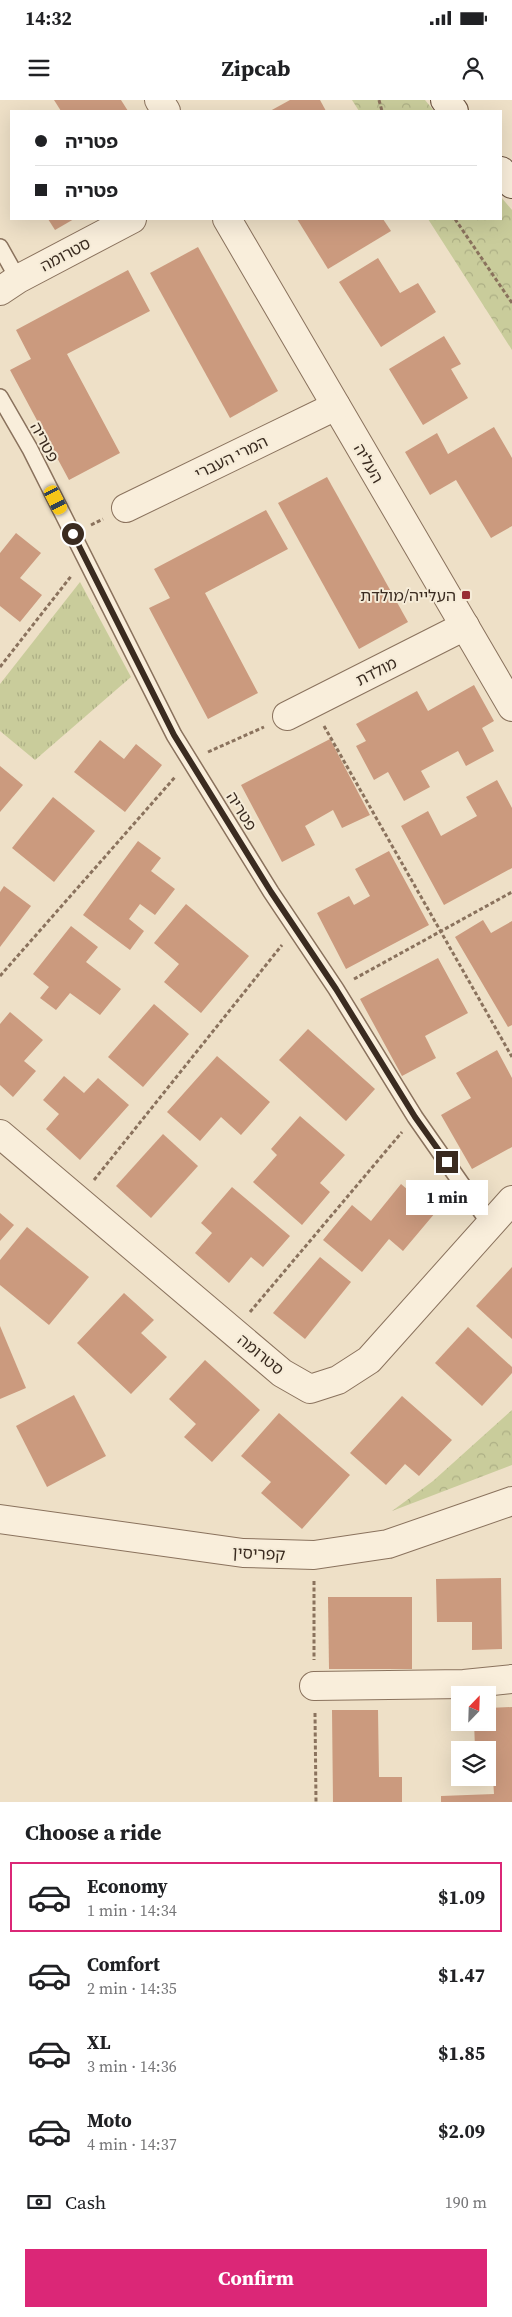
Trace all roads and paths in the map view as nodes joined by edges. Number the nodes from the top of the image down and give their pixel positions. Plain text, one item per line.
1 (445, 100) edge
2 (453, 110) edge
3 (502, 172) edge
4 (512, 184) edge
5 (130, 220) edge
6 (228, 220) edge
7 (456, 220) edge
8 (0, 247) edge
9 (9, 285) edge
10 (512, 303) edge
11 (0, 397) edge
12 (336, 406) junction
13 (126, 508) joint
14 (73, 534) junction
15 (85, 558) junction
16 (465, 626) junction
17 (0, 668) edge
18 (311, 704) junction
19 (512, 706) edge
20 (287, 716) joint
21 (190, 760) junction
22 (512, 892) edge
23 (296, 928) junction
24 (441, 931) junction
25 (0, 976) edge
26 (336, 989) junction
27 (512, 1057) edge
28 (415, 1117) junction
29 (0, 1134) edge
30 (78, 1200) junction
31 (512, 1200) edge
32 (489, 1223) junction
33 (233, 1332) junction
34 (512, 1501) edge
35 (0, 1519) edge
36 (512, 1679) edge
37 (314, 1686) dead end

1 - 2 street
3 - 4 street
5 - 9 street, סטרומה
6 - 12 street, העליה
7 - 10 path
8 - 9 lane
11 - 14 lane, פטריה
12 - 13 street, המרי העברי
12 - 16 street, העליה
13 - 14 path
14 - 15 lane, פטריה
15 - 17 path
15 - 21 lane, פטריה
16 - 18 street, מולדת
16 - 19 street, העליה
18 - 20 street, מולדת
18 - 24 path
20 - 21 path
21 - 23 lane, פטריה
21 - 25 path
22 - 24 path
23 - 26 lane, פטריה
23 - 30 path
24 - 26 path
24 - 27 path
26 - 28 lane, פטריה
28 - 32 lane, פטריה
28 - 33 path
29 - 30 street, סטרומה
30 - 33 street, סטרומה
31 - 32 street, סטרומה
32 - 33 street, סטרומה
34 - 35 street, קפריסין
36 - 37 street

